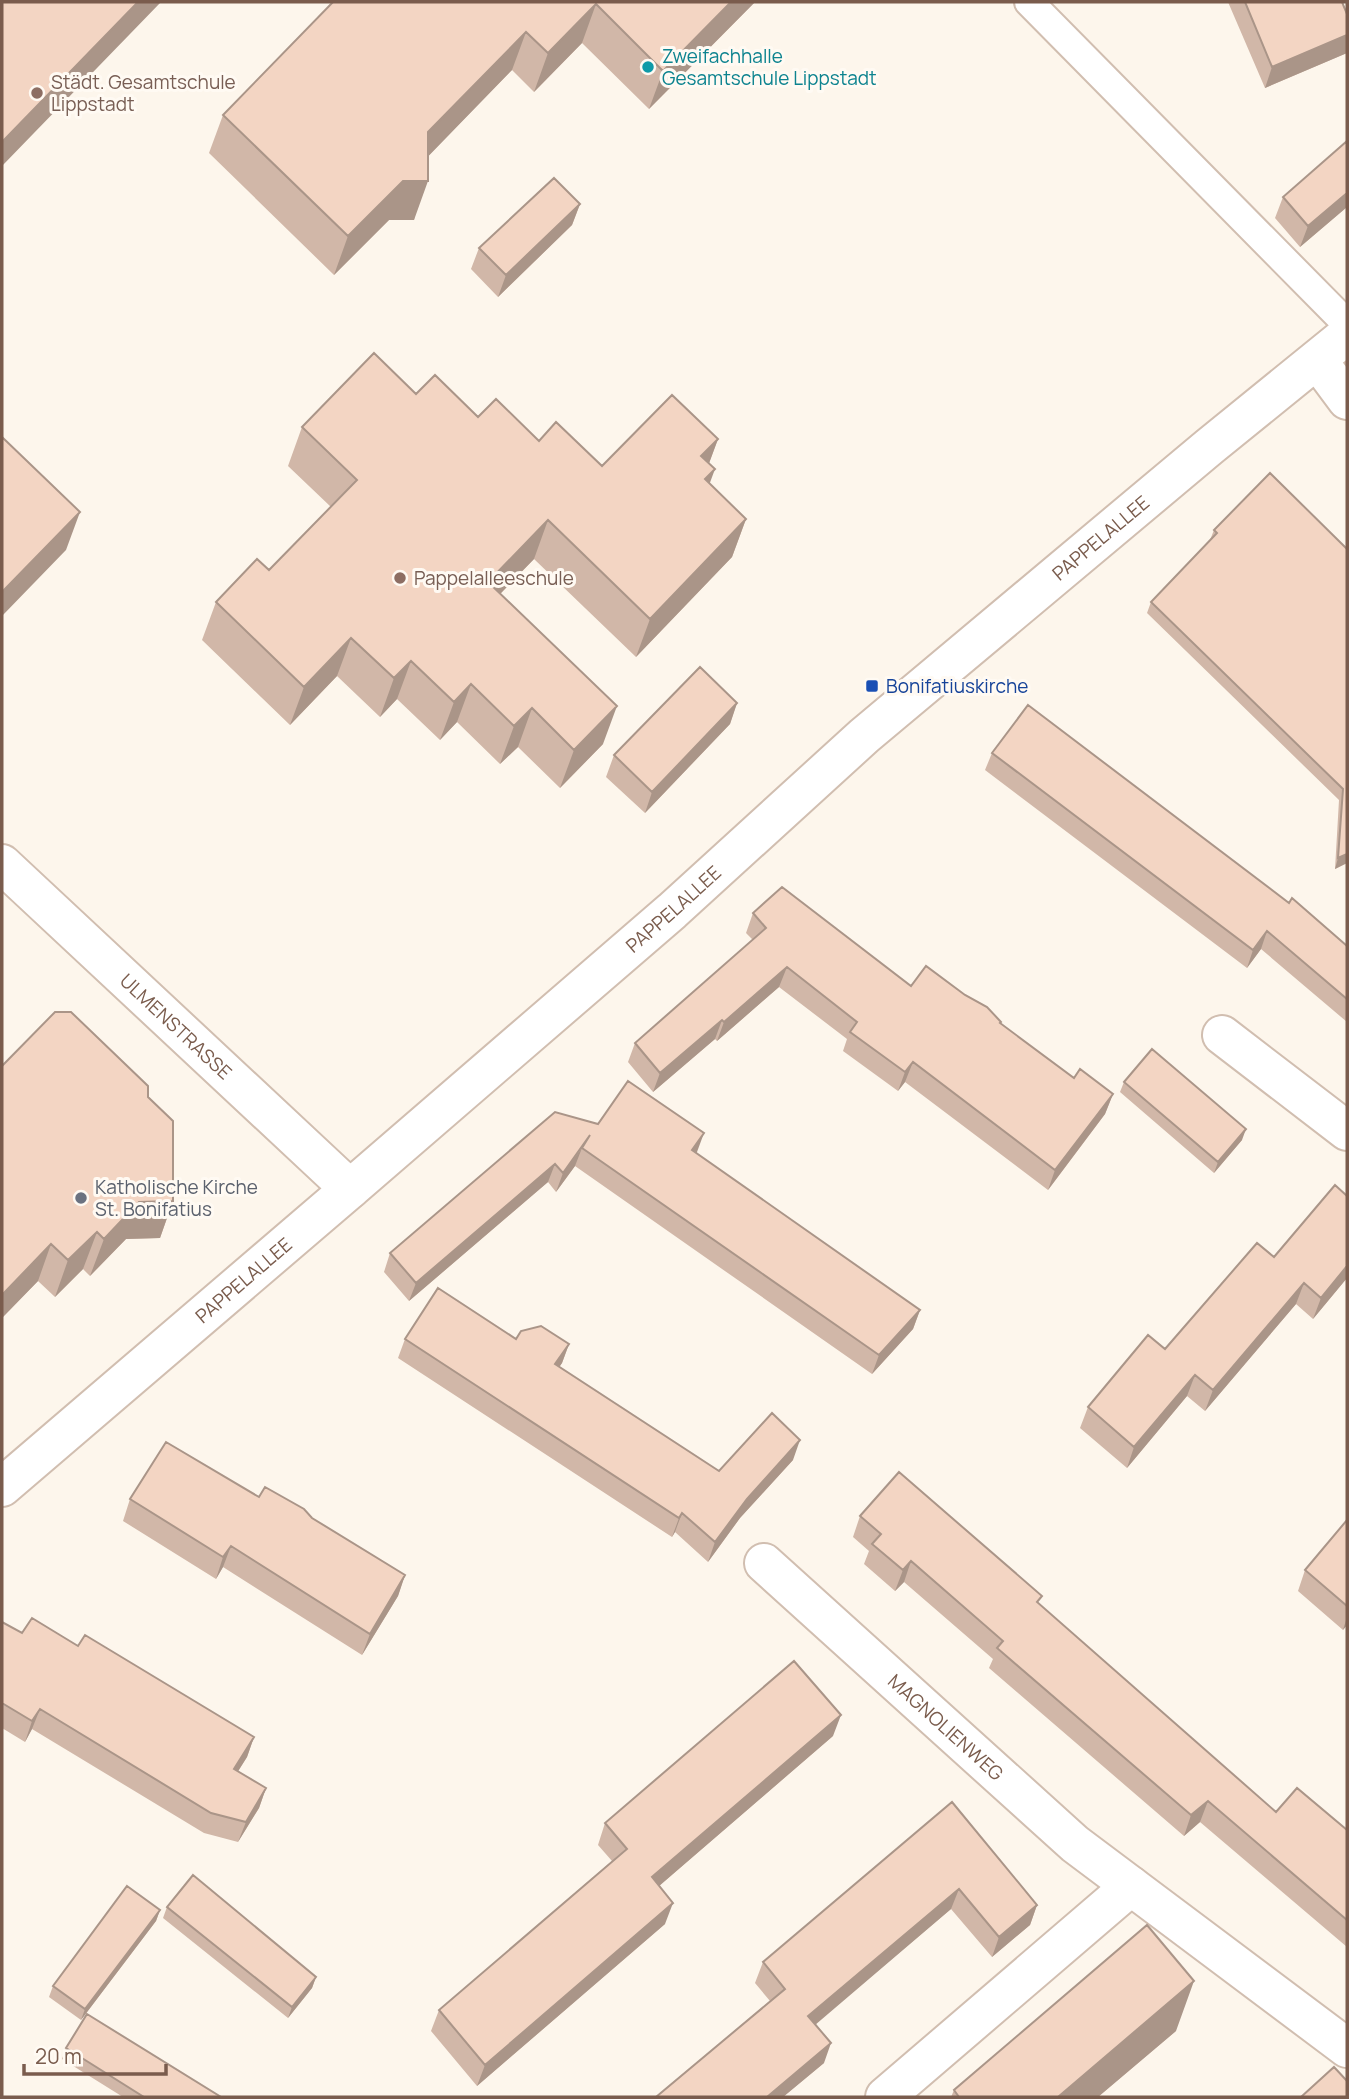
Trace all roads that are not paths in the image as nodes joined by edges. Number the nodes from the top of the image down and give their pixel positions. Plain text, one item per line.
1 (1029, 2) edge
2 (1347, 324) edge
3 (1347, 335) edge
4 (1318, 361) junction
5 (1347, 400) edge
6 (2, 863) edge
7 (1222, 1035) dead end
8 (1347, 1131) edge
9 (350, 1189) junction
10 (2, 1487) edge
11 (764, 1563) dead end
12 (1130, 1886) junction
13 (1347, 2048) edge
14 (885, 2097) edge

1 - 2 lane
3 - 4 street, PAPPELALLEE
4 - 5 street
4 - 9 street, PAPPELALLEE
6 - 9 street, ULMENSTRASSE
7 - 8 street
9 - 10 street, PAPPELALLEE
11 - 12 street, MAGNOLIENWEG
12 - 13 street, MAGNOLIENWEG
12 - 14 street

